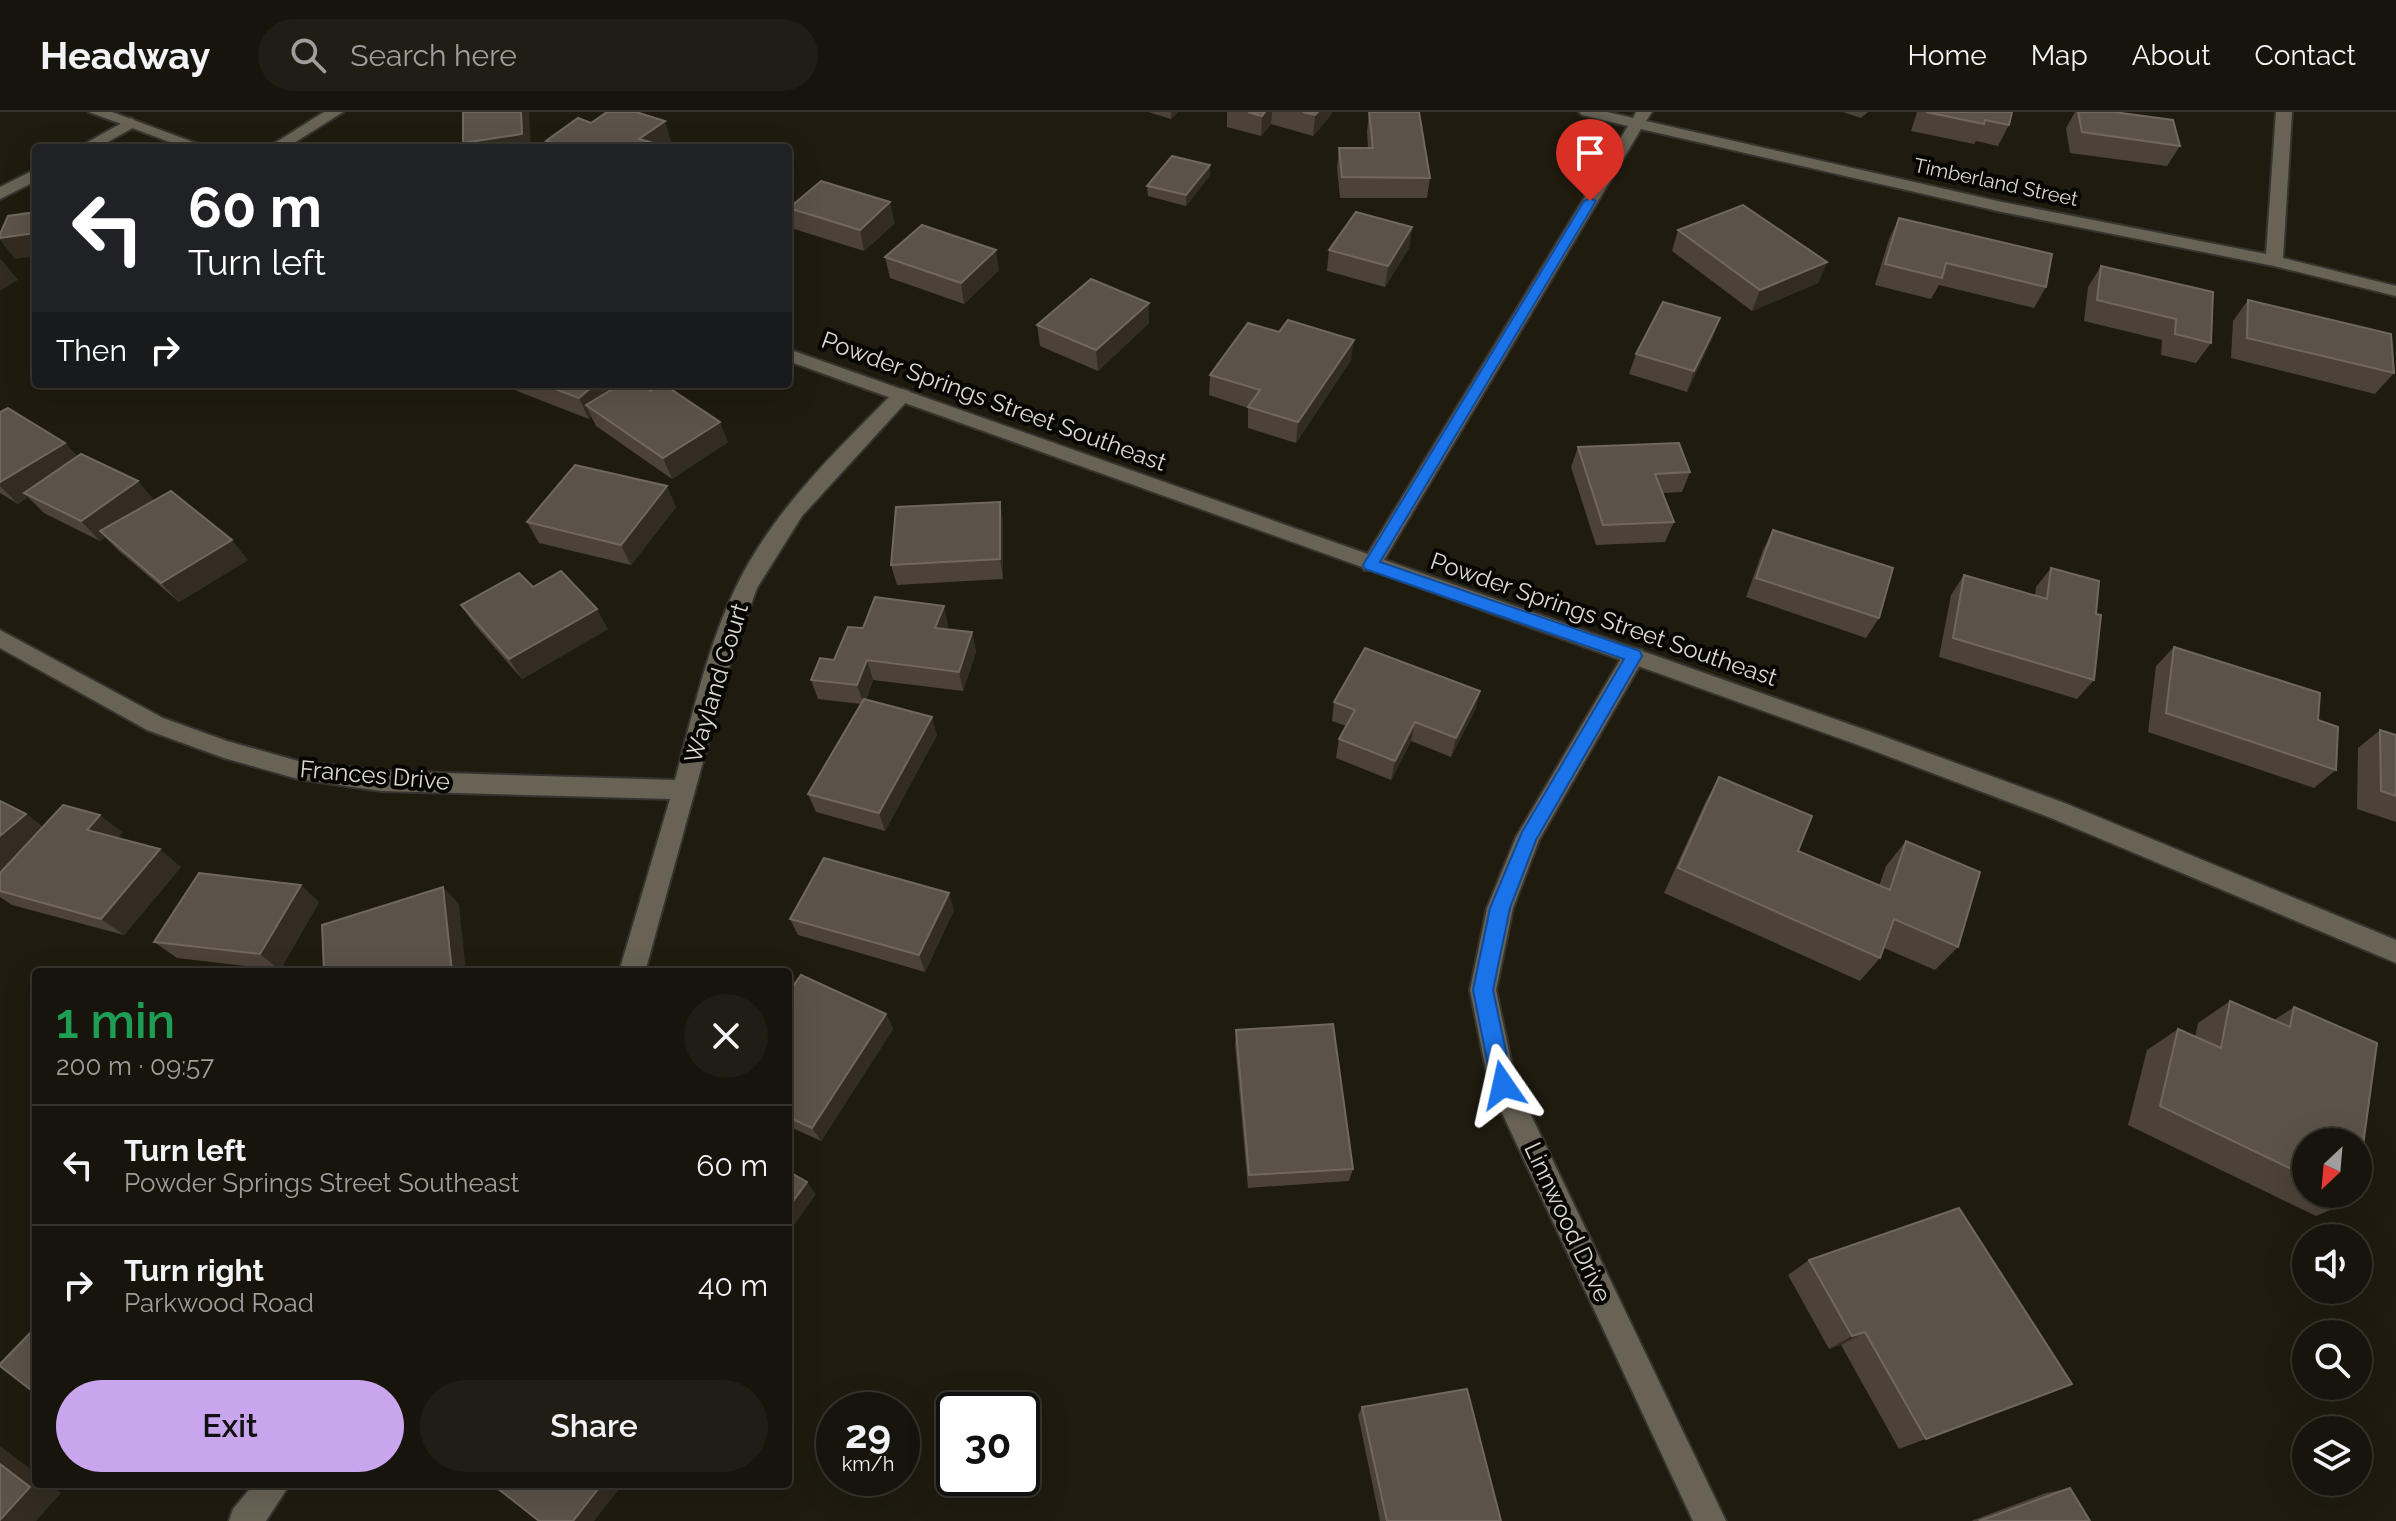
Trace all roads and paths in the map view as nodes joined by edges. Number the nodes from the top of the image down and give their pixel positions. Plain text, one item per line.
1 (97, 112) edge
2 (335, 112) edge
3 (1587, 112) edge
4 (2284, 112) edge
5 (1640, 118) edge
6 (131, 123) junction
7 (92, 144) edge
8 (190, 144) edge
9 (282, 144) edge
10 (32, 176) edge
11 (0, 194) edge
12 (2274, 261) junction
13 (2396, 291) edge
14 (792, 356) edge
15 (902, 395) junction
16 (1371, 565) junction
17 (0, 638) edge
18 (1634, 656) junction
19 (683, 790) junction
20 (2396, 952) edge
21 (633, 968) edge
22 (271, 1488) edge
23 (245, 1521) edge
24 (1710, 1521) edge

1 - 6 street
2 - 9 street
3 - 5 street, Timberland Street
4 - 12 street
5 - 12 street, Timberland Street
5 - 16 street
6 - 7 street
6 - 8 street
10 - 11 street
12 - 13 street, Timberland Street
14 - 15 street, Powder Springs Street Southeast
15 - 16 street, Powder Springs Street Southeast
15 - 19 street, Wayland Court
16 - 18 street, Powder Springs Street Southeast
17 - 19 street, Frances Drive
18 - 20 street, Powder Springs Street Southeast
18 - 24 street, Linnwood Drive
19 - 21 street, Wayland Court
22 - 23 street

